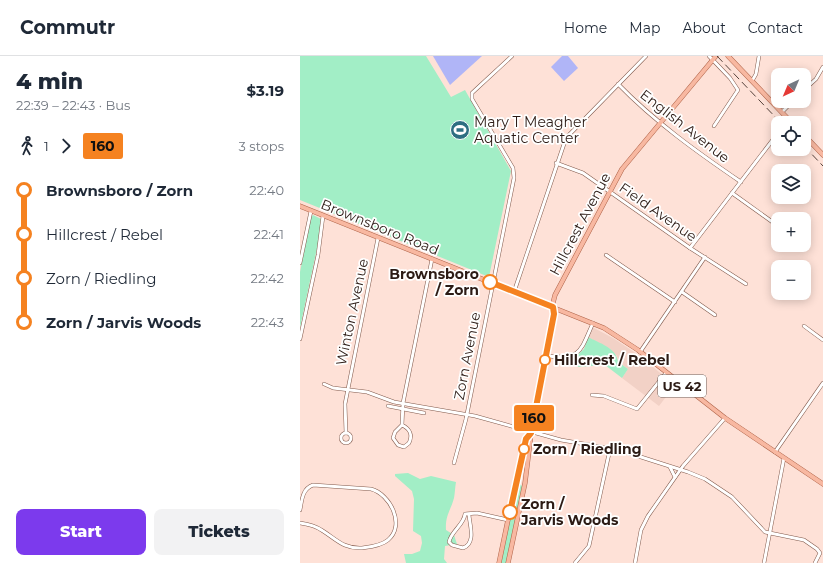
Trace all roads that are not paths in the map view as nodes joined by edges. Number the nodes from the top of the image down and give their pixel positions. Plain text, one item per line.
1 (512, 56) edge
2 (646, 56) edge
3 (728, 56) edge
4 (760, 56) edge
5 (712, 57) edge
6 (823, 66) edge
7 (752, 81) junction
8 (618, 84) junction
9 (811, 84) edge
10 (786, 108) edge
11 (782, 112) junction
12 (785, 116) edge
13 (660, 123) junction
14 (714, 126) dead end
15 (771, 142) edge
16 (811, 142) edge
17 (823, 155) edge
18 (556, 163) junction
19 (741, 182) junction
20 (610, 191) junction
21 (732, 193) junction
22 (300, 206) edge
23 (311, 211) junction
24 (323, 216) junction
25 (771, 221) edge
26 (378, 238) junction
27 (690, 248) junction
28 (606, 255) dead end
29 (705, 257) junction
30 (432, 259) junction
31 (300, 262) edge
32 (492, 283) junction
33 (746, 284) dead end
34 (514, 292) junction
35 (682, 292) junction
36 (675, 302) junction
37 (553, 307) junction
38 (715, 315) dead end
39 (593, 323) junction
40 (804, 326) dead end
41 (300, 340) edge
42 (823, 340) edge
43 (640, 352) junction
44 (546, 356) junction
45 (666, 373) junction
46 (823, 383) edge
47 (324, 384) dead end
48 (348, 390) junction
49 (592, 395) dead end
50 (403, 403) junction
51 (388, 406) dead end
52 (403, 409) junction
53 (424, 413) dead end
54 (466, 414) junction
55 (725, 418) junction
56 (402, 425) junction
57 (346, 433) dead end
58 (531, 433) junction
59 (610, 449) junction
60 (776, 452) junction
61 (784, 458) junction
62 (454, 463) dead end
63 (670, 467) junction
64 (680, 470) junction
65 (675, 477) junction
66 (823, 484) edge
67 (300, 510) edge
68 (467, 514) junction
69 (508, 520) junction
70 (300, 523) edge
71 (769, 533) junction
72 (499, 563) edge
73 (508, 563) edge
74 (575, 563) edge
75 (635, 563) edge
76 (764, 563) edge
77 (815, 563) edge

1 - 32 street, Zorn Avenue
2 - 8 street
3 - 7 main road
4 - 7 street
5 - 13 main road, Hillcrest Avenue
5 - 14 street
6 - 9 street
7 - 11 main road
8 - 13 street, English Avenue
8 - 18 street
10 - 11 street
11 - 12 main road
13 - 19 street, English Avenue
13 - 20 main road, Hillcrest Avenue
15 - 19 street
16 - 17 main road
18 - 20 street, Field Avenue
18 - 34 street
19 - 21 street
20 - 27 street, Field Avenue
20 - 37 main road, Hillcrest Avenue
21 - 25 street
21 - 27 street
22 - 23 main road, Brownsboro Road / US 42
23 - 24 main road, Brownsboro Road / US 42
23 - 31 street
24 - 26 main road, Brownsboro Road / US 42
24 - 41 street
26 - 30 main road, Brownsboro Road / US 42
26 - 48 street, Winton Avenue
27 - 29 street, Field Avenue
28 - 36 street
29 - 33 street, Field Avenue
29 - 35 street
30 - 32 main road, Brownsboro Road / US 42
30 - 50 street
32 - 34 main road, Brownsboro Road / US 42
32 - 54 street, Zorn Avenue
34 - 37 main road, Brownsboro Road / US 42
35 - 36 street
35 - 38 street
36 - 43 street
37 - 39 main road, Brownsboro Road / US 42
37 - 44 main road, Hillcrest Avenue
39 - 43 main road, Brownsboro Road / US 42
39 - 44 street
40 - 42 street
43 - 45 main road, Brownsboro Road / US 42
44 - 58 main road, Hillcrest Avenue
45 - 49 street
45 - 55 main road, Brownsboro Road / US 42
46 - 60 street
47 - 48 street
48 - 50 street
48 - 57 street, Winton Avenue
50 - 52 street
50 - 54 street
51 - 52 street
52 - 53 street
52 - 56 street
54 - 58 street, Zorn Avenue
54 - 62 street
55 - 60 main road, Brownsboro Road / US 42
55 - 64 street
56 - 56 street
58 - 59 street, Zorn Avenue
58 - 69 main road
58 - 73 main road
59 - 63 street, Zorn Avenue
59 - 74 street
60 - 61 main road, Brownsboro Road / US 42
61 - 66 main road, Brownsboro Road / US 42
61 - 71 street
63 - 64 street, Zorn Avenue
63 - 65 street
64 - 65 street
64 - 71 street, Zorn Avenue
65 - 75 street
67 - 70 street
68 - 68 street
68 - 69 street
69 - 72 main road
71 - 76 street
71 - 77 street

